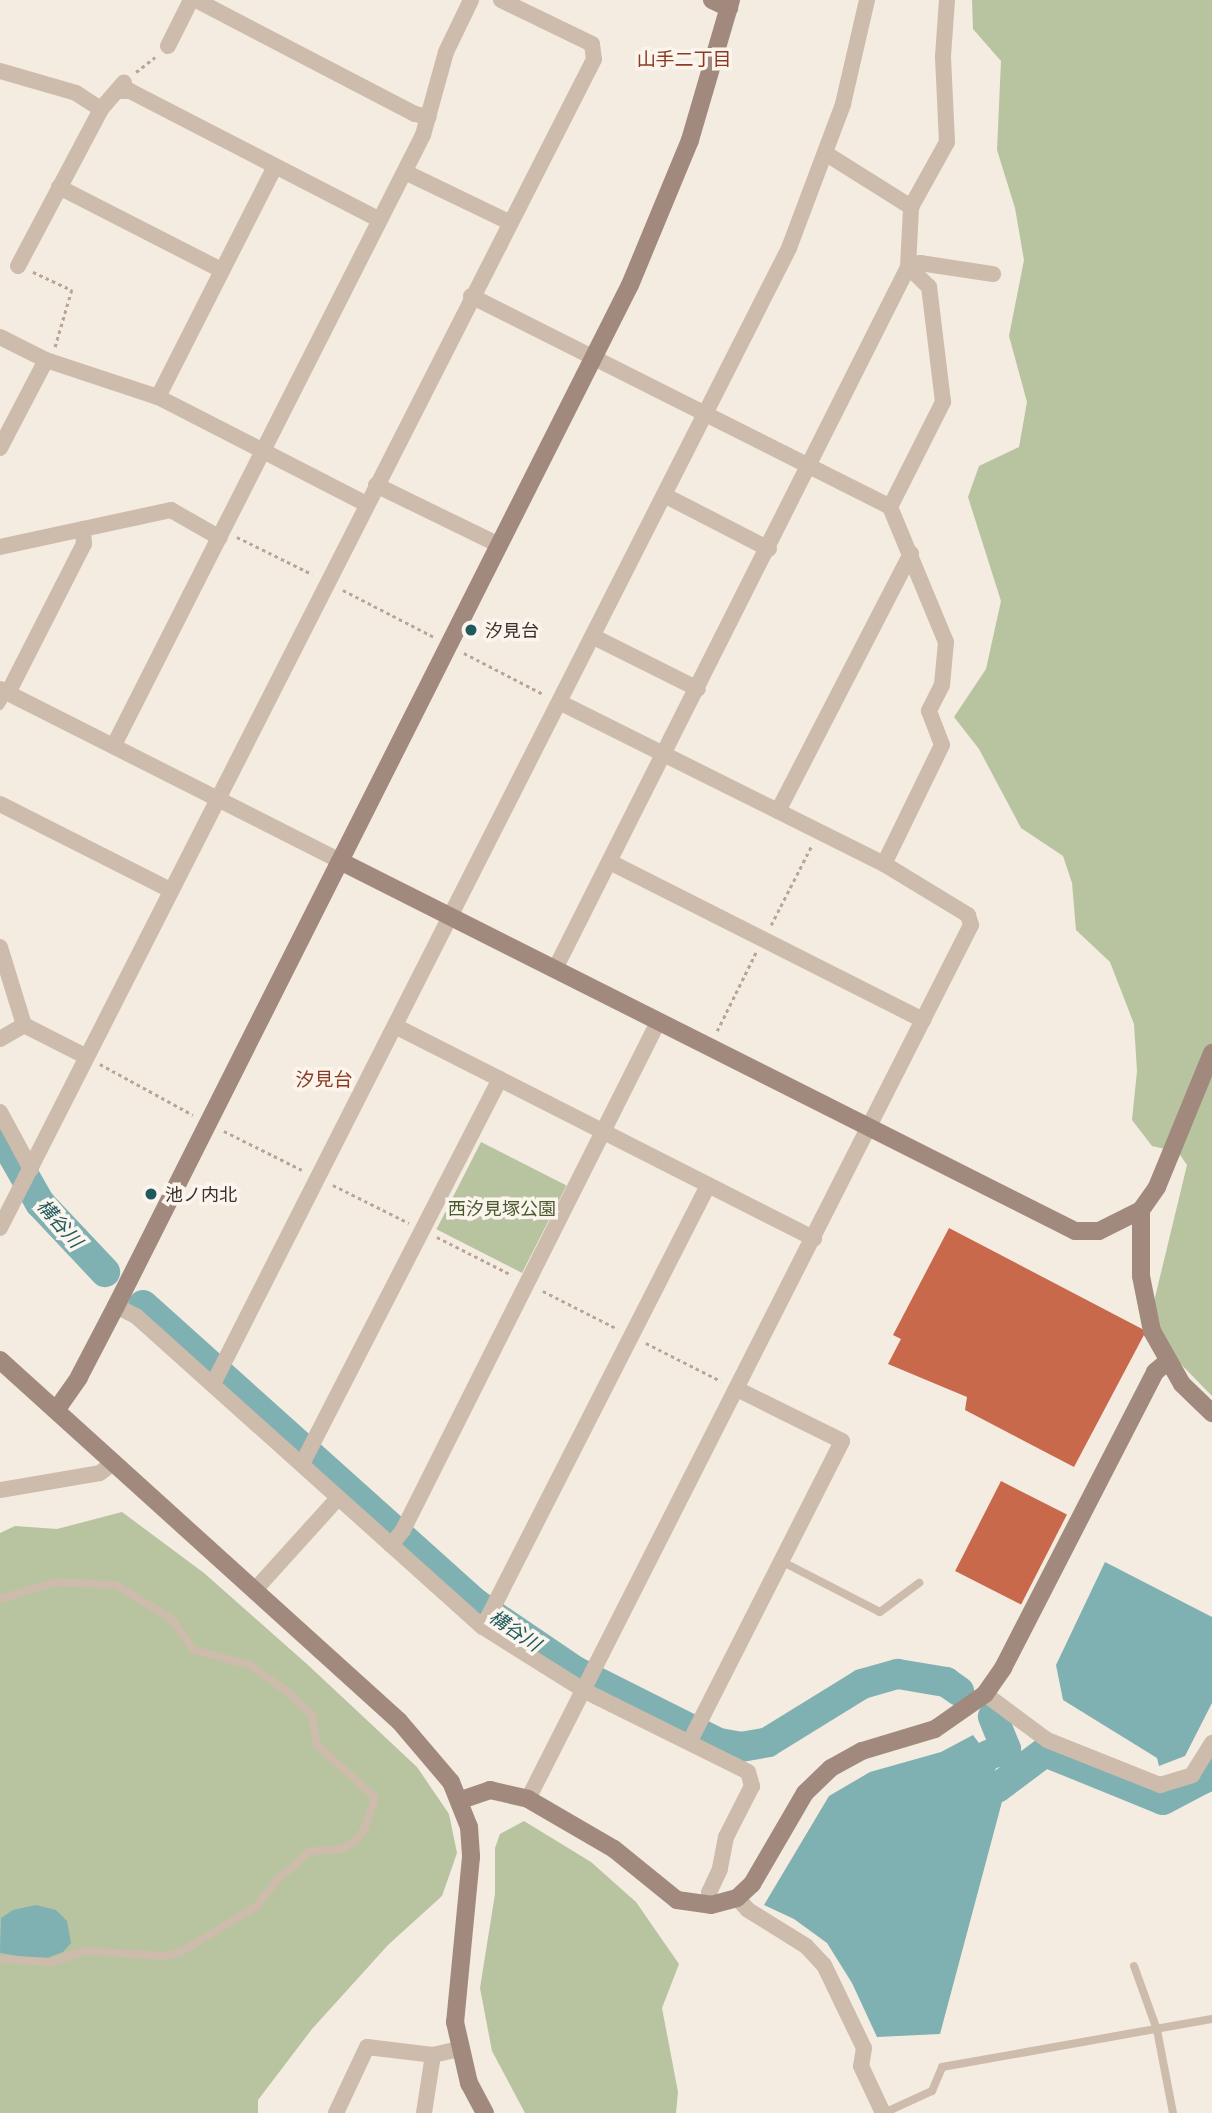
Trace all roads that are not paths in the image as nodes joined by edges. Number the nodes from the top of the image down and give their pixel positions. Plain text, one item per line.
1 (193, 0) edge
2 (471, 0) edge
3 (501, 0) edge
4 (712, 0) edge
5 (867, 0) edge
6 (947, 0) edge
7 (730, 4) edge
8 (168, 46) road end
9 (0, 71) edge
10 (101, 109) junction
11 (429, 117) junction
12 (825, 153) junction
13 (274, 168) junction
14 (405, 172) junction
15 (59, 187) junction
16 (911, 207) junction
17 (380, 220) junction
18 (509, 222) junction
19 (18, 266) road end
20 (908, 267) junction
21 (221, 270) junction
22 (993, 274) dead end
23 (471, 296) junction
24 (0, 337) edge
25 (595, 357) junction
26 (46, 360) junction
27 (158, 397) junction
28 (705, 414) junction
29 (0, 448) edge
30 (262, 451) junction
31 (810, 467) junction
32 (376, 485) junction
33 (664, 495) junction
34 (366, 504) junction
35 (890, 507) junction
36 (83, 530) junction
37 (222, 534) junction
38 (499, 545) junction
39 (0, 547) edge
40 (769, 549) junction
41 (911, 553) junction
42 (594, 637) junction
43 (698, 689) junction
44 (3, 696) edge
45 (561, 703) junction
46 (114, 745) junction
47 (664, 754) junction
48 (216, 800) junction
49 (0, 804) edge
50 (778, 811) junction
51 (340, 861) junction
52 (610, 862) junction
53 (884, 864) junction
54 (170, 890) junction
55 (449, 917) junction
56 (0, 947) edge
57 (555, 969) junction
58 (923, 1020) junction
59 (658, 1022) junction
60 (24, 1025) junction
61 (395, 1026) junction
62 (0, 1039) edge
63 (1212, 1052) edge
64 (85, 1056) junction
65 (500, 1079) junction
66 (0, 1112) edge
67 (870, 1129) junction
68 (604, 1132) junction
69 (27, 1178) junction
70 (708, 1185) junction
71 (1141, 1210) junction
72 (0, 1228) edge
73 (814, 1238) junction
74 (116, 1306) junction
75 (0, 1360) edge
76 (1167, 1362) junction
77 (217, 1377) junction
78 (737, 1389) junction
79 (57, 1409) junction
80 (1212, 1413) edge
81 (306, 1459) junction
82 (114, 1462) junction
83 (0, 1490) edge
84 (338, 1497) junction
85 (396, 1539) junction
86 (781, 1561) junction
87 (919, 1583) dead end
88 (254, 1591) junction
89 (0, 1599) edge
90 (488, 1619) junction
91 (590, 1683) junction
92 (985, 1694) junction
93 (690, 1741) junction
94 (1212, 1743) edge
95 (1208, 1763) edge
96 (461, 1800) junction
97 (528, 1800) junction
98 (737, 1898) junction
99 (711, 1905) junction
100 (0, 1959) edge
101 (1134, 1966) dead end
102 (1212, 2019) edge
103 (1157, 2030) junction
104 (458, 2049) junction
105 (433, 2055) junction
106 (336, 2113) edge
107 (424, 2113) edge
108 (485, 2113) edge
109 (883, 2113) edge
110 (1173, 2113) edge

1 - 8 street
1 - 11 street
2 - 11 street
3 - 18 street
4 - 7 street
5 - 12 street
6 - 16 street
7 - 25 street
9 - 10 street
10 - 13 street
10 - 15 street
11 - 14 street
12 - 16 street
12 - 28 street
13 - 17 street
13 - 21 street
14 - 17 street
14 - 18 street
15 - 19 street
15 - 21 street
16 - 20 street
17 - 30 street
18 - 23 street
20 - 22 street
20 - 31 street
20 - 35 street
21 - 27 street
23 - 25 street
23 - 32 street
24 - 26 street
25 - 28 street
25 - 38 street
26 - 27 street
26 - 29 street
27 - 30 street
28 - 31 street
28 - 33 street
30 - 34 street
30 - 37 street
31 - 35 street
31 - 40 street
32 - 34 street
32 - 38 street
33 - 40 street
33 - 42 street
34 - 48 street
35 - 41 street
36 - 37 street
36 - 39 street
36 - 44 street
37 - 46 street
38 - 51 street
40 - 43 street
41 - 50 street
41 - 53 street
42 - 43 street
42 - 45 street
43 - 47 street
44 - 46 street
45 - 47 street
45 - 55 street
46 - 48 street
47 - 50 street
47 - 52 street
48 - 51 street
48 - 54 street
49 - 54 street
50 - 53 street
51 - 55 street
51 - 74 street
52 - 57 street
52 - 58 street
53 - 58 street
54 - 64 street
55 - 57 street
55 - 61 street
56 - 60 street
57 - 59 street
58 - 67 street
59 - 67 street
59 - 68 street
60 - 62 street
60 - 64 street
61 - 65 street
61 - 77 street
63 - 71 street
64 - 69 street
65 - 68 street
65 - 81 street
66 - 69 street
67 - 71 street
67 - 73 street
68 - 70 street
68 - 85 street
69 - 72 street
70 - 73 street
70 - 90 street
71 - 76 street
73 - 78 street
74 - 77 street
74 - 79 street
75 - 79 street
76 - 80 street
76 - 92 street
77 - 81 street
78 - 86 street
78 - 91 street
79 - 82 street
81 - 84 street
82 - 83 street
82 - 88 street
84 - 85 street
84 - 88 street
85 - 90 street
86 - 87 lane
86 - 93 street
88 - 96 street
89 - 100 lane
90 - 91 street
91 - 93 street
91 - 97 street
92 - 95 street
92 - 98 street
93 - 99 street
94 - 95 street
96 - 97 street
96 - 104 street
97 - 99 street
98 - 99 street
98 - 109 street
101 - 103 lane
102 - 103 lane
103 - 109 lane
103 - 110 lane
104 - 105 street
104 - 108 street
105 - 106 street
105 - 107 street

